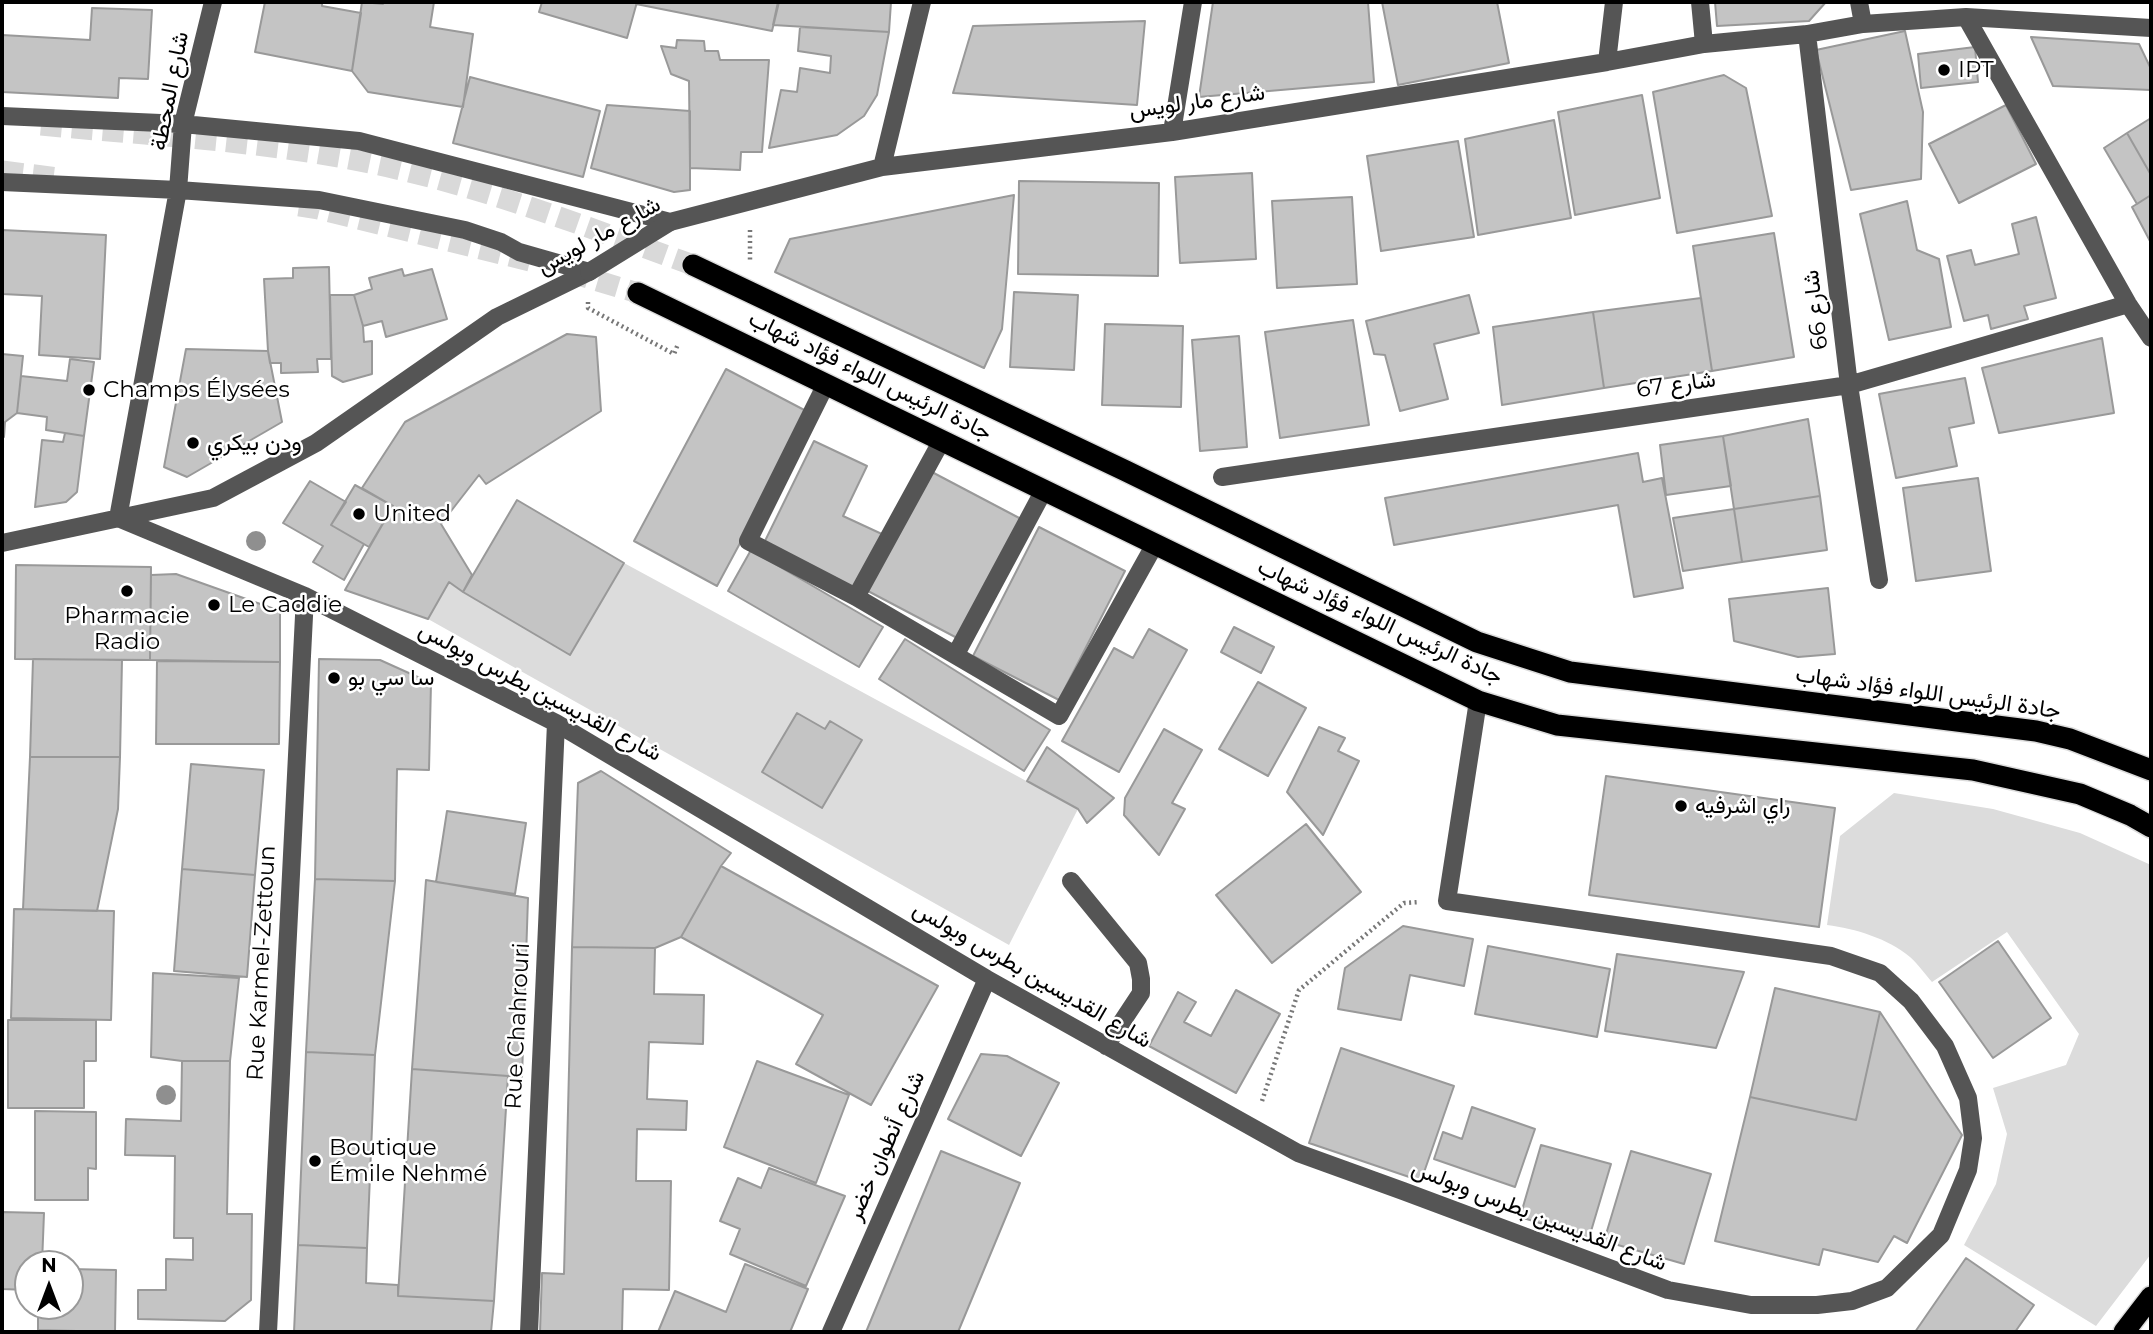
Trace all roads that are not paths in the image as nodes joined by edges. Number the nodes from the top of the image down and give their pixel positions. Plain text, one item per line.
1 (214, 2) edge
2 (922, 2) edge
3 (1193, 2) edge
4 (1614, 2) edge
5 (1700, 2) edge
6 (1859, 2) edge
7 (1965, 17) junction
8 (1863, 24) junction
9 (2151, 28) edge
10 (1807, 34) junction
11 (1704, 44) junction
12 (1607, 62) junction
13 (2, 116) edge
14 (183, 124) junction
15 (1172, 132) junction
16 (881, 167) junction
17 (2, 183) edge
18 (178, 190) junction
19 (670, 222) junction
20 (693, 265) tunnel mouth
21 (589, 272) junction
22 (638, 293) tunnel mouth
23 (2128, 304) junction
24 (2151, 338) edge
25 (826, 384) junction
26 (1849, 385) junction
27 (942, 440) junction
28 (1222, 477) dead end
29 (1044, 490) junction
30 (118, 518) junction
31 (2, 542) edge
32 (1155, 544) junction
33 (1879, 580) dead end
34 (305, 596) junction
35 (856, 597) junction
36 (956, 653) junction
37 (1478, 701) junction
38 (556, 723) junction
39 (2151, 770) edge
40 (2151, 827) edge
41 (1072, 881) dead end
42 (986, 979) junction
43 (1106, 1046) junction
44 (2151, 1297) edge
45 (268, 1332) edge
46 (529, 1332) edge
47 (831, 1332) edge
48 (2124, 1332) edge

1 - 14 street, شارع المحطة
2 - 16 street
3 - 15 street
4 - 12 street
5 - 11 street
6 - 8 street
7 - 8 street, شارع مار لويس
7 - 9 street, شارع مار لويس
7 - 23 street
8 - 10 street, شارع مار لويس
10 - 11 street, شارع مار لويس
10 - 26 street, شارع 66
11 - 12 street, شارع مار لويس
12 - 15 street, شارع مار لويس
13 - 14 street
14 - 18 street, شارع المحطة
14 - 19 street
15 - 16 street, شارع مار لويس
16 - 19 street, شارع مار لويس
17 - 18 street
18 - 21 street
18 - 30 street, شارع المحطة
19 - 21 street, شارع مار لويس, bridge
20 - 39 highway, جادة الرئيس اللواء فؤاد شهاب
21 - 30 street, شارع مار لويس
22 - 25 highway, جادة الرئيس اللواء فؤاد شهاب
23 - 24 street
23 - 26 street, شارع 67
25 - 27 highway, جادة الرئيس اللواء فؤاد شهاب
25 - 35 street
26 - 28 street, شارع 67
26 - 33 street, شارع 66
27 - 29 highway, جادة الرئيس اللواء فؤاد شهاب
27 - 35 street
29 - 32 highway, جادة الرئيس اللواء فؤاد شهاب
29 - 36 street
30 - 31 street, شارع مار لويس
30 - 34 street, شارع القديسين بطرس وبولس
32 - 36 street
32 - 37 highway, جادة الرئيس اللواء فؤاد شهاب
34 - 38 street, شارع القديسين بطرس وبولس
34 - 45 street, Rue Karmel-Zettoun
35 - 36 street
37 - 40 highway, جادة الرئيس اللواء فؤاد شهاب
37 - 43 street, شارع القديسين بطرس وبولس
38 - 42 street, شارع القديسين بطرس وبولس
38 - 46 street, Rue Chahrouri
41 - 43 street
42 - 43 street, شارع القديسين بطرس وبولس
42 - 47 street, شارع أنطوان خضر
44 - 48 highway

